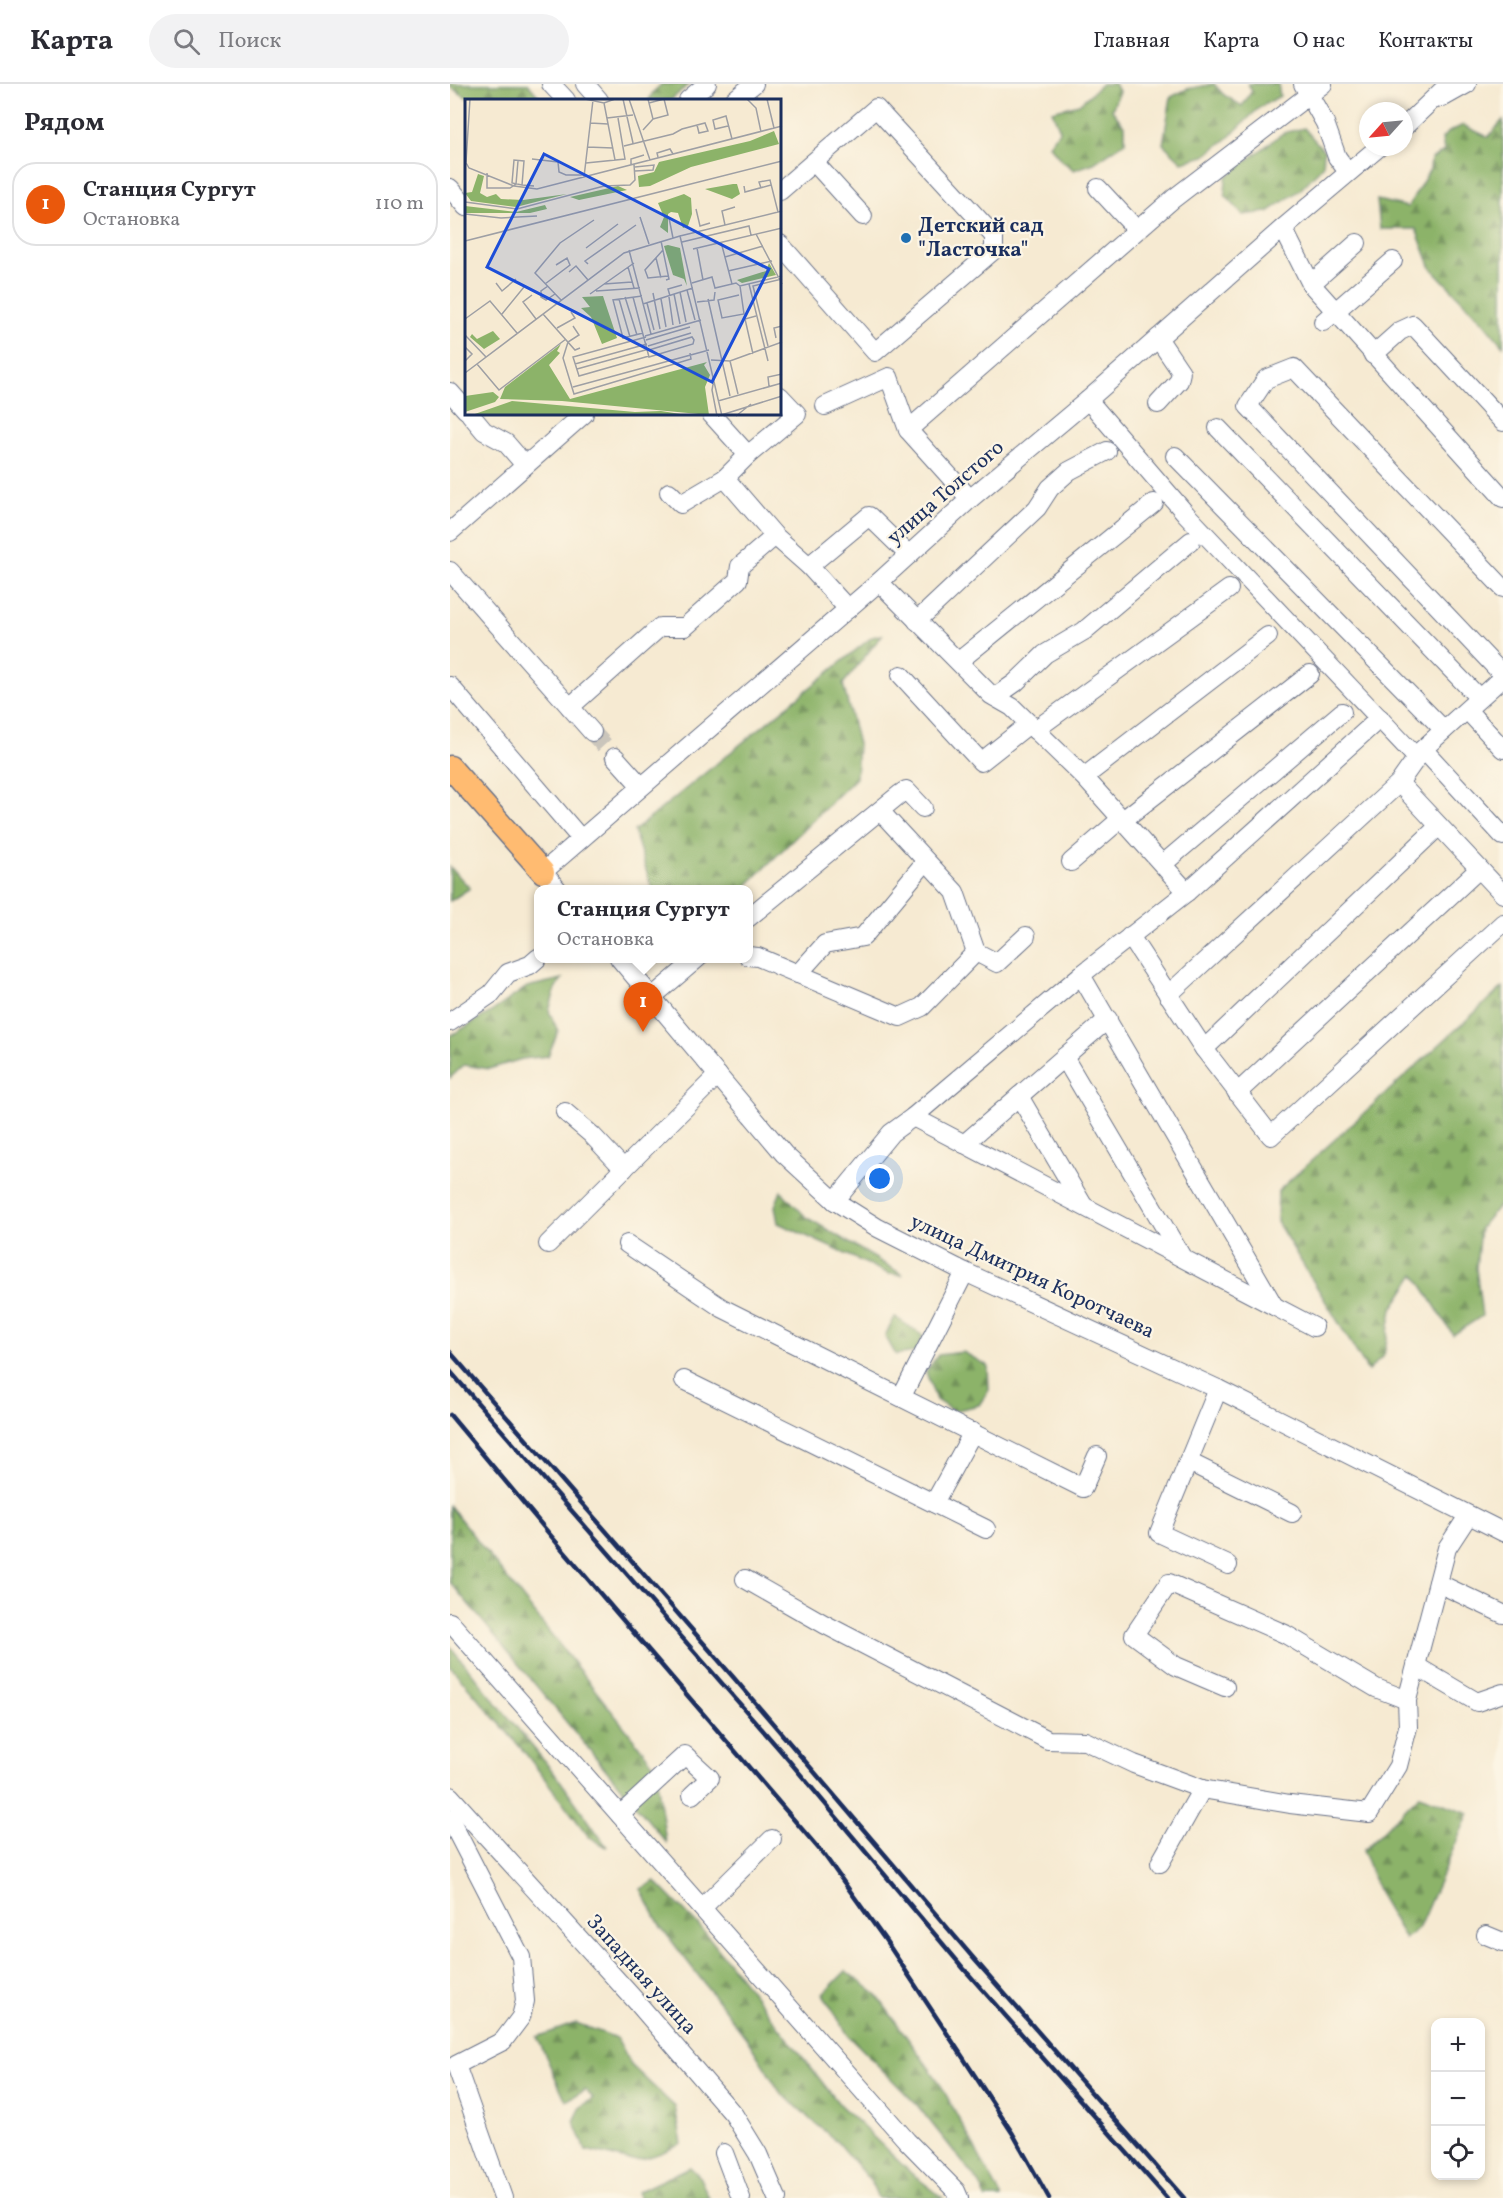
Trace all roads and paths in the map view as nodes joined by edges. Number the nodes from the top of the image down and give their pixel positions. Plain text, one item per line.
1 (551, 84) edge
2 (585, 84) edge
3 (706, 84) edge
4 (754, 84) edge
5 (1467, 84) edge
6 (1447, 86) edge
7 (1312, 88) edge
8 (565, 99) edge
9 (598, 99) edge
10 (689, 99) edge
11 (735, 99) edge
12 (1413, 119) edge
13 (1413, 120) edge
14 (1368, 156) edge
15 (814, 162) junction
16 (1348, 172) junction
17 (450, 188) edge
18 (1098, 188) dead end
19 (782, 189) edge
20 (465, 206) edge
21 (863, 216) dead end
22 (1283, 228) junction
23 (1137, 230) junction
24 (1357, 243) dead end
25 (782, 246) edge
26 (1393, 261) dead end
27 (1311, 285) junction
28 (1329, 316) junction
29 (1158, 338) junction
30 (1373, 355) junction
31 (450, 392) edge
32 (782, 398) edge
33 (1088, 400) junction
34 (1158, 404) dead end
35 (825, 406) dead end
36 (465, 409) edge
37 (472, 416) edge
38 (582, 416) edge
39 (713, 416) edge
40 (1503, 422) edge
41 (1218, 428) dead end
42 (908, 430) junction
43 (1107, 451) dead end
44 (748, 455) junction
45 (1175, 456) dead end
46 (525, 465) junction
47 (725, 478) junction
48 (669, 492) dead end
49 (1503, 498) edge
50 (970, 499) junction
51 (1154, 503) dead end
52 (450, 532) edge
53 (775, 536) junction
54 (1191, 541) dead end
55 (909, 555) junction
56 (809, 566) junction
57 (450, 571) edge
58 (879, 582) junction
59 (1503, 588) edge
60 (1229, 590) dead end
61 (848, 609) junction
62 (917, 621) junction
63 (1268, 636) dead end
64 (959, 661) junction
65 (1310, 674) dead end
66 (901, 675) dead end
67 (1502, 680) edge
68 (450, 687) edge
69 (995, 697) junction
70 (1473, 704) junction
71 (570, 706) junction
72 (1342, 712) dead end
73 (1380, 718) junction
74 (1032, 727) junction
75 (1444, 730) junction
76 (592, 732) tunnel mouth
77 (1503, 749) edge
78 (1420, 754) junction
79 (615, 757) tunnel mouth
80 (453, 775) edge
81 (1084, 777) junction
82 (1399, 783) junction
83 (641, 786) junction
84 (923, 808) dead end
85 (880, 811) junction
86 (1123, 820) junction
87 (1439, 826) junction
88 (1503, 836) edge
89 (581, 839) junction
90 (926, 861) junction
91 (1071, 862) dead end
92 (1163, 864) junction
93 (1479, 869) junction
94 (543, 872) junction
95 (554, 885) edge
96 (1187, 892) junction
97 (1503, 894) edge
98 (753, 914) edge
99 (1503, 923) edge
100 (1026, 936) dead end
101 (1130, 936) junction
102 (975, 952) junction
103 (753, 956) edge
104 (534, 962) edge
105 (623, 963) edge
106 (692, 963) edge
107 (798, 974) junction
108 (1081, 975) junction
109 (1168, 995) junction
110 (651, 998) junction
111 (1108, 1019) junction
112 (450, 1022) edge
113 (1204, 1049) junction
114 (1064, 1057) junction
115 (718, 1075) junction
116 (1237, 1093) junction
117 (1019, 1096) junction
118 (565, 1112) dead end
119 (913, 1117) junction
120 (964, 1144) junction
121 (624, 1168) junction
122 (835, 1201) junction
123 (1083, 1206) junction
124 (627, 1244) dead end
125 (548, 1245) dead end
126 (1183, 1258) junction
127 (965, 1272) junction
128 (1274, 1306) junction
129 (1314, 1327) dead end
130 (684, 1380) dead end
131 (1218, 1389) junction
132 (902, 1396) junction
133 (973, 1432) junction
134 (1097, 1456) dead end
135 (1189, 1462) junction
136 (934, 1503) junction
137 (1292, 1513) dead end
138 (1468, 1515) junction
139 (986, 1529) dead end
140 (1503, 1532) edge
141 (1228, 1564) dead end
142 (745, 1579) dead end
143 (1438, 1583) junction
144 (1503, 1614) edge
145 (450, 1622) edge
146 (1416, 1666) junction
147 (1225, 1687) dead end
148 (1503, 1693) edge
149 (1407, 1700) junction
150 (1202, 1789) junction
151 (692, 1795) dead end
152 (450, 1796) edge
153 (620, 1815) junction
154 (454, 1816) edge
155 (772, 1839) dead end
156 (1160, 1863) dead end
157 (702, 1908) junction
158 (1486, 1935) dead end
159 (1503, 1942) edge
160 (724, 2154) dead end
161 (503, 2198) edge
162 (741, 2198) edge
163 (777, 2198) edge
164 (959, 2198) edge

1 - 8 street
2 - 9 street
3 - 10 street
4 - 11 street
5 - 13 street
6 - 12 street
7 - 16 street
7 - 23 street
14 - 16 street, улица Толстого
15 - 19 street
15 - 21 street
15 - 25 street
16 - 22 street, улица Толстого
17 - 20 street
18 - 23 street
22 - 27 street
22 - 29 street, улица Толстого
23 - 42 street
24 - 27 street
26 - 28 street
27 - 28 street
28 - 30 street
29 - 33 street, улица Толстого
29 - 34 street
30 - 40 street
30 - 49 street
31 - 36 street
32 - 44 street
33 - 50 street, улица Толстого
33 - 73 street
35 - 42 street
37 - 46 street
38 - 46 street
39 - 44 street
41 - 70 street
42 - 50 street
43 - 62 street
44 - 47 street
45 - 75 street
46 - 52 street
47 - 48 street
47 - 53 street
50 - 55 street, улица Толстого
51 - 64 street
53 - 56 street
53 - 71 street
54 - 69 street
55 - 56 street
55 - 58 street, улица Толстого
56 - 61 street
57 - 71 street
58 - 61 street, улица Толстого
58 - 62 street
59 - 67 street
60 - 74 street
61 - 83 street, улица Толстого
62 - 64 street
63 - 81 street
64 - 69 street
65 - 86 street
66 - 74 street
67 - 70 street
68 - 89 street
69 - 74 street
70 - 75 street
70 - 77 street
71 - 76 street
72 - 92 street
73 - 78 street
73 - 96 street
74 - 81 street
75 - 78 street
78 - 82 street
78 - 88 street
79 - 83 street
80 - 94 main road
81 - 86 street
82 - 87 street
82 - 109 street
83 - 89 street, улица Толстого
84 - 85 street
85 - 90 street
85 - 98 street
86 - 91 street
86 - 92 street
87 - 93 street
87 - 113 street
89 - 94 street, улица Толстого
90 - 102 street
90 - 107 street
92 - 96 street
93 - 97 street
93 - 116 street
94 - 95 street
96 - 101 street
99 - 116 street
100 - 102 street
101 - 108 street
101 - 109 street
102 - 107 street
103 - 107 street
104 - 112 street
105 - 110 street, улица Дмитрия Коротчаева
106 - 110 street
108 - 111 street
108 - 119 street
109 - 113 street
110 - 115 street, улица Дмитрия Коротчаева
111 - 114 street
111 - 128 street
113 - 116 street
114 - 117 street
114 - 126 street
115 - 121 street
115 - 122 street, улица Дмитрия Коротчаева
117 - 120 street
117 - 123 street
118 - 121 street
119 - 120 street
119 - 122 street
120 - 123 street
121 - 125 street
122 - 127 street, улица Дмитрия Коротчаева
123 - 126 street
124 - 132 street
126 - 128 street
127 - 131 street, улица Дмитрия Коротчаева
127 - 132 street
128 - 129 street
130 - 136 street
131 - 135 street
131 - 138 street, улица Дмитрия Коротчаева
132 - 133 street
133 - 134 street
133 - 136 street
135 - 137 street
135 - 141 street
136 - 139 street
138 - 140 street, улица Дмитрия Коротчаева
138 - 143 street
142 - 150 street
143 - 144 street
143 - 146 street
145 - 153 street
146 - 148 street
146 - 149 street
147 - 149 street
149 - 150 street
150 - 156 street
151 - 153 street
152 - 154 street, Западная улица
153 - 157 street
154 - 161 street
154 - 163 street, Западная улица
155 - 157 street
157 - 164 street
158 - 159 street
160 - 162 street

